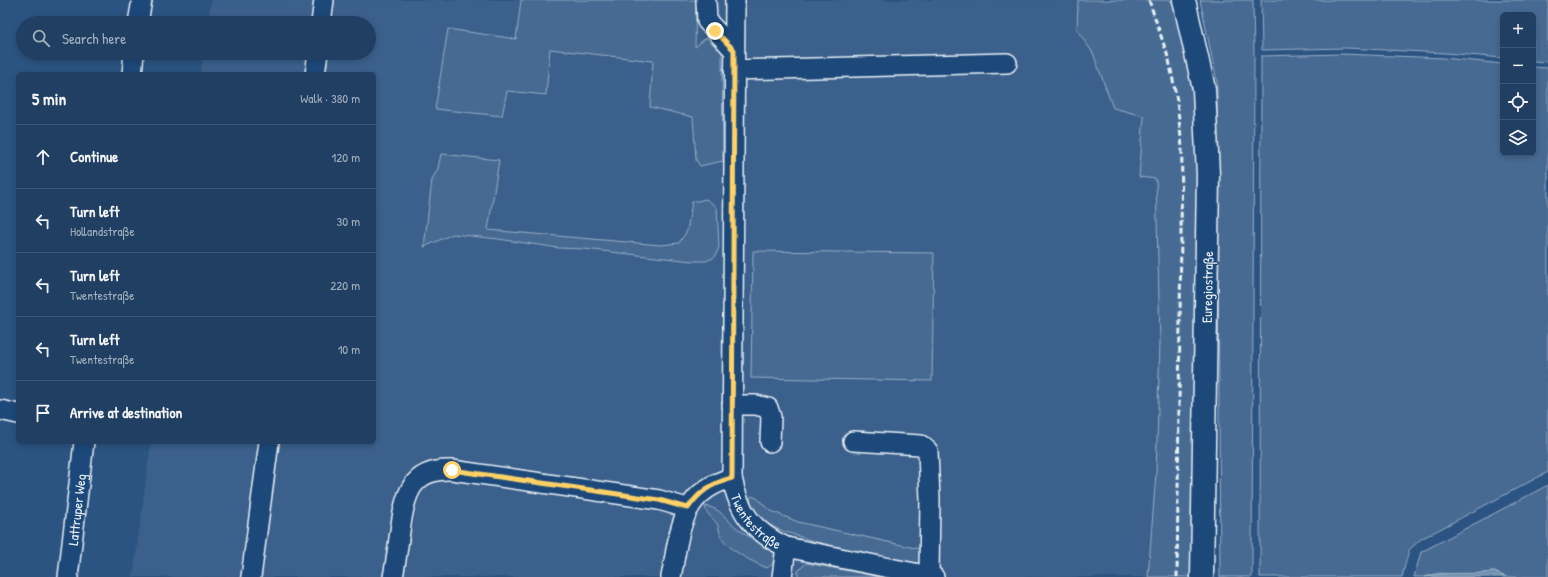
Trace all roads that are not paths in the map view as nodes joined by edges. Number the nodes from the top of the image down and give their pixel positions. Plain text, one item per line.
1 (142, 0) edge
2 (324, 0) edge
3 (706, 0) edge
4 (735, 0) edge
5 (1184, 0) edge
6 (139, 16) edge
7 (322, 16) edge
8 (734, 50) junction
9 (133, 60) edge
10 (317, 60) edge
11 (1007, 63) dead end
12 (734, 70) junction
13 (132, 72) edge
14 (315, 72) edge
15 (732, 405) junction
16 (0, 410) edge
17 (16, 414) edge
18 (853, 441) dead end
19 (770, 442) dead end
20 (84, 444) edge
21 (269, 444) edge
22 (732, 478) junction
23 (688, 508) junction
24 (786, 547) junction
25 (931, 576) edge
26 (68, 577) edge
27 (251, 577) edge
28 (394, 577) edge
29 (671, 577) edge
30 (782, 577) edge
31 (1202, 577) edge

1 - 6 street
2 - 7 street
3 - 8 street
4 - 8 street, Twentestraße
5 - 31 main road, Euregiostraße
8 - 12 street, Twentestraße
9 - 13 street
10 - 14 street
11 - 12 street
12 - 15 street, Twentestraße
15 - 19 street
15 - 22 street, Twentestraße
16 - 17 street
18 - 25 street
20 - 26 street, Lattruper Weg
21 - 27 street
22 - 23 street
22 - 24 street, Twentestraße
23 - 28 street
23 - 29 street
24 - 25 street, Twentestraße
24 - 30 street

